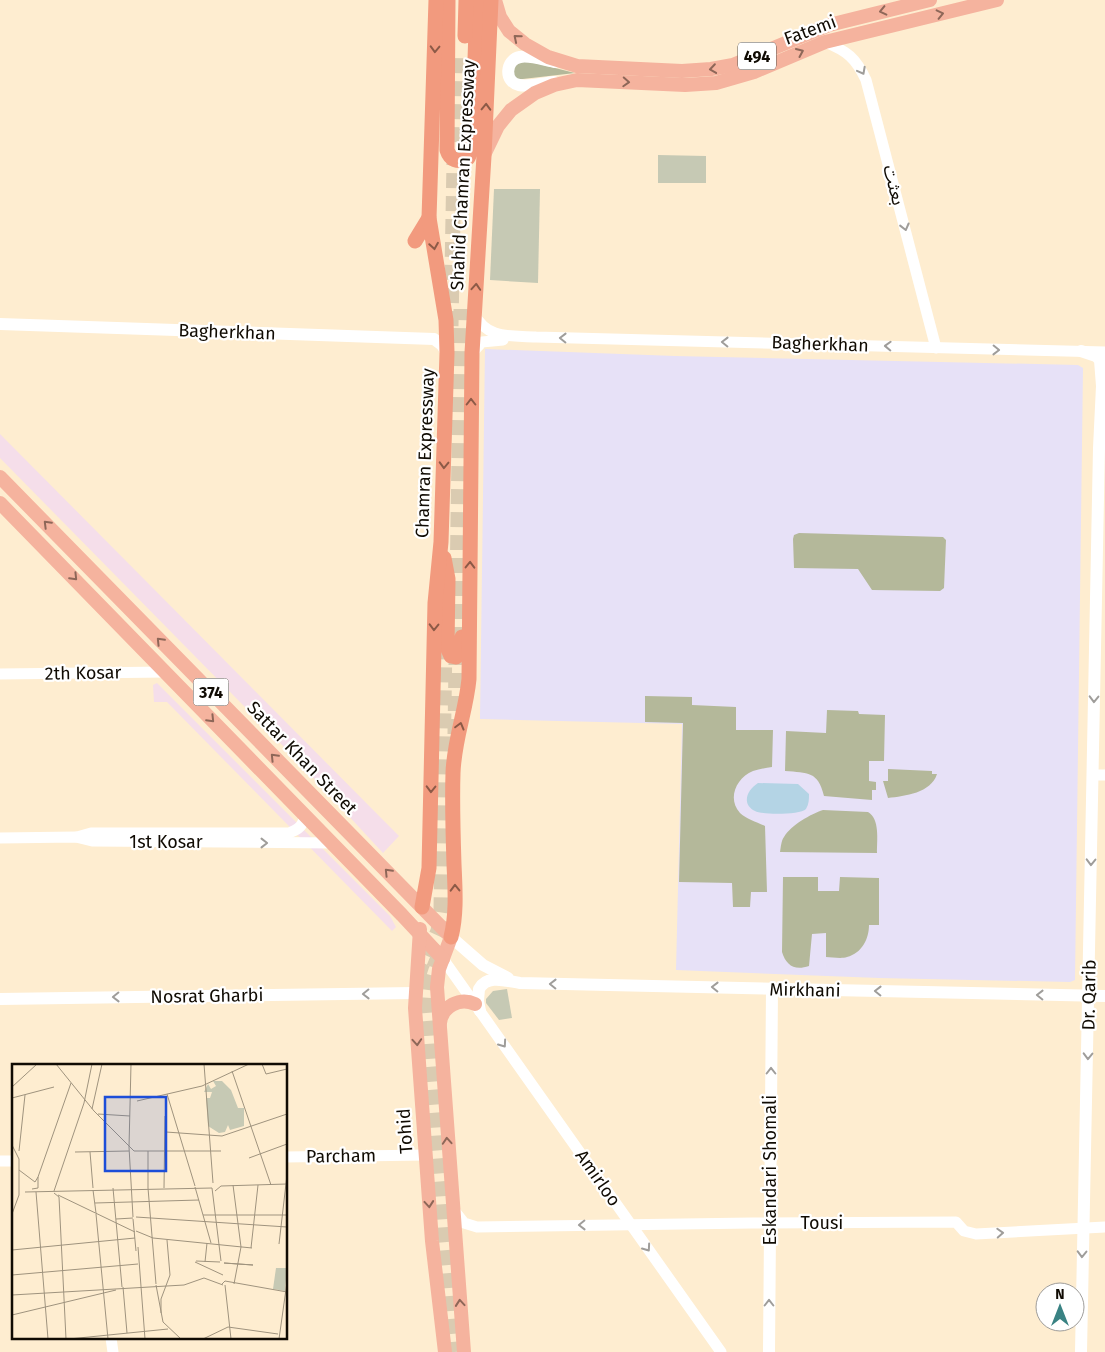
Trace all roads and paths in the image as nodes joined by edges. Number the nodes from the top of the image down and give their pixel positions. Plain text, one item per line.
1 (436, 0) edge
2 (448, 0) edge
3 (456, 0) edge
4 (466, 0) edge
5 (477, 0) edge
6 (491, 0) edge
7 (496, 0) edge
8 (930, 0) edge
9 (997, 0) edge
10 (825, 42) junction
11 (577, 73) junction
12 (484, 156) junction
13 (429, 218) junction
14 (415, 241) dead end
15 (474, 314) junction
16 (0, 324) edge
17 (536, 337) junction
18 (936, 348) junction
19 (1081, 352) joint
20 (448, 353) junction
21 (472, 353) junction
22 (1104, 359) edge
23 (0, 479) edge
24 (0, 486) edge
25 (22, 500) junction
26 (3, 506) edge
27 (1102, 509) edge
28 (442, 542) junction
29 (470, 594) junction
30 (1100, 625) edge
31 (1100, 650) edge
32 (166, 672) junction
33 (0, 674) edge
34 (1099, 775) edge
35 (330, 813) junction
36 (305, 815) junction
37 (316, 826) junction
38 (76, 837) junction
39 (0, 838) edge
40 (332, 843) junction
41 (422, 907) junction
42 (420, 934) junction
43 (451, 936) junction
44 (443, 959) junction
45 (520, 983) junction
46 (772, 989) junction
47 (437, 992) junction
48 (415, 993) junction
49 (1089, 996) junction
50 (1105, 996) edge
51 (0, 999) edge
52 (478, 1008) junction
53 (440, 1026) junction
54 (425, 1155) junction
55 (288, 1157) edge
56 (452, 1208) junction
57 (770, 1223) junction
58 (631, 1224) junction
59 (1105, 1226) edge
60 (1083, 1228) junction
61 (446, 1352) edge
62 (464, 1352) edge
63 (721, 1352) edge
64 (769, 1352) edge
65 (1081, 1352) edge

1 -> 13 highway, Chamran Expressway
2 - 5 highway
3 - 4 highway
12 -> 6 highway, Shahid Chamran Expressway
11 -> 7 main road
8 -> 11 main road, Fatemi / 494
10 -> 9 main road, Fatemi / 494
11 -> 10 main road, Fatemi / 494
10 -> 18 street, بعثت
11 - 12 main road
15 -> 12 highway, Shahid Chamran Expressway
13 - 14 highway
13 -> 20 highway, Chamran Expressway
15 - 17 street
15 - 21 highway, Shahid Chamran Expressway
16 - 20 main road, Bagherkhan
18 -> 17 street, Bagherkhan
17 - 21 street
18 -> 19 street, Bagherkhan
19 - 22 main road, Dr. Qarib
20 -> 28 highway, Chamran Expressway
29 -> 21 highway
22 - 27 main road, Dr. Qarib
23 - 24 main road
23 - 25 main road, Sattar Khan Street / 374
25 - 26 main road
35 -> 25 main road, Sattar Khan Street / 374
26 -> 32 main road, 374
27 - 30 main road, Dr. Qarib
28 - 29 highway
28 -> 41 highway, Chamran Expressway
43 -> 29 highway
30 - 31 main road, Dr. Qarib
31 -> 34 main road, Dr. Qarib
32 - 33 street, 2th Kosar
32 -> 36 main road, 374
34 -> 49 main road, Dr. Qarib
35 - 37 main road
41 -> 35 main road, Sattar Khan Street / 374
36 - 37 main road, 374
36 - 38 street
37 - 40 main road, 374
38 - 39 street, 1st Kosar
38 -> 40 street, 1st Kosar
40 - 42 main road, 374
41 - 42 main road, Tohid
41 - 43 main road, Sattar Khan Street / 374
42 - 44 main road, 374
42 - 48 main road, Tohid
43 - 44 main road
43 - 45 main road
44 - 47 main road
44 - 52 street, Amirloo
46 -> 45 main road, Mirkhani
45 - 52 main road, Mirkhani
49 -> 46 main road, Mirkhani
57 -> 46 main road, Eskandari Shomali
47 - 48 main road
47 - 53 main road
48 -> 51 main road, Nosrat Gharbi
48 -> 54 main road, Tohid
49 - 50 main road, Mirkhani
49 -> 60 main road, Dr. Qarib
52 - 53 main road
52 -> 58 street, Amirloo
56 -> 53 main road
54 - 55 street, Parcham
54 -> 61 main road, Tohid
58 -> 56 street, Tousi
62 -> 56 main road
57 - 58 street, Tousi
57 -> 60 street, Tousi
64 -> 57 main road, Eskandari Shomali
58 -> 63 street, Amirloo
59 - 60 street, Tousi
60 -> 65 main road, Dr. Qarib

